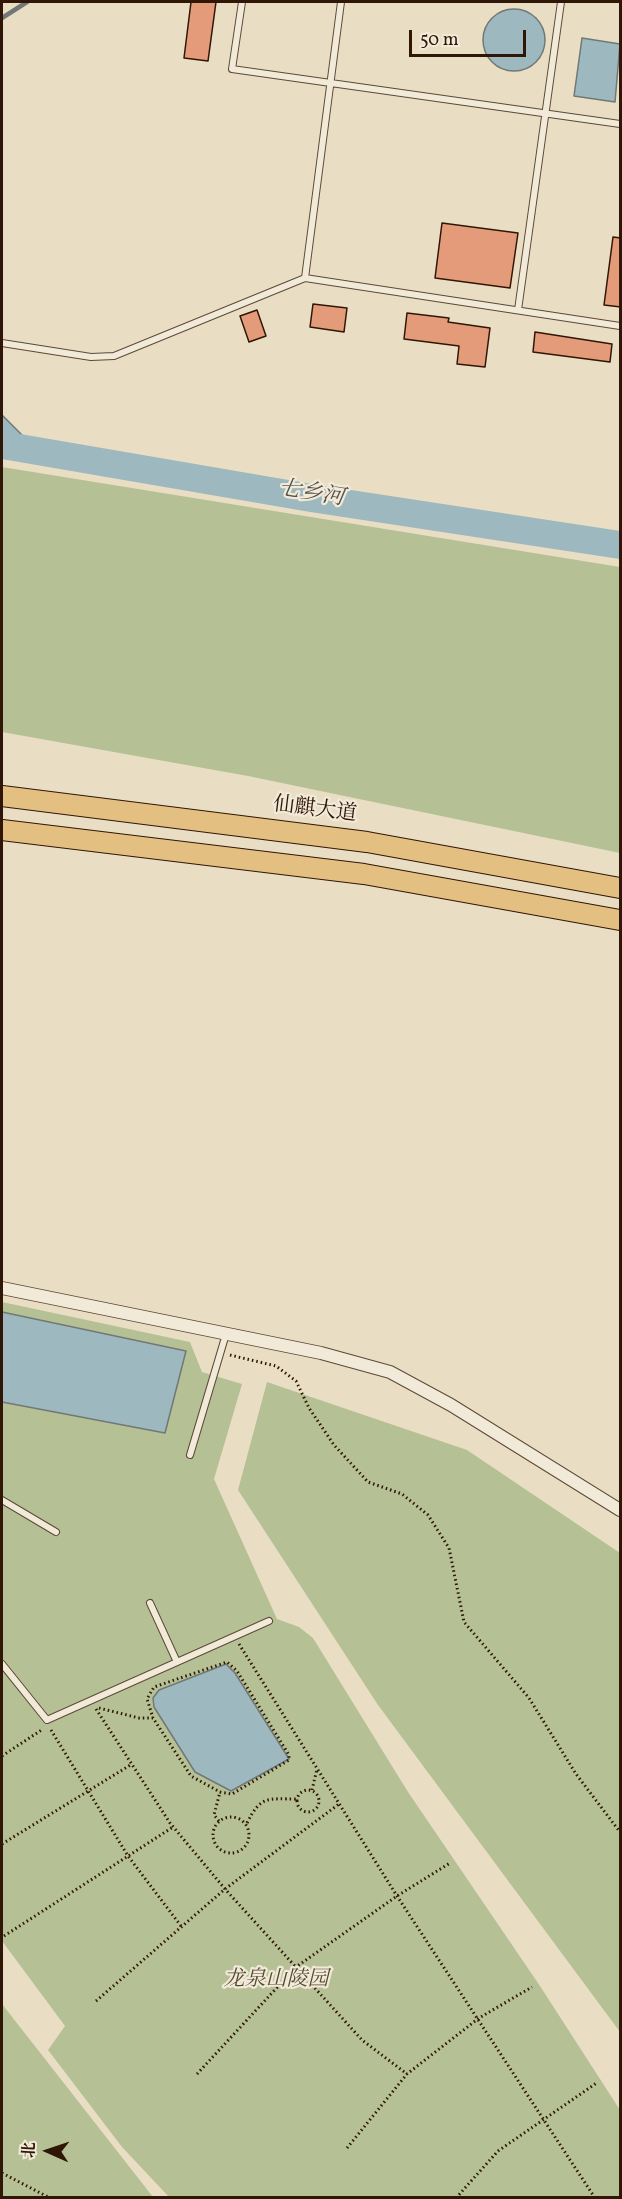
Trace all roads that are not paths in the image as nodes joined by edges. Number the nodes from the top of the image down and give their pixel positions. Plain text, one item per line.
1 (242, 2) edge
2 (341, 2) edge
3 (561, 2) edge
4 (330, 83) junction
5 (546, 114) junction
6 (621, 124) edge
7 (305, 278) junction
8 (518, 310) junction
9 (621, 326) edge
10 (2, 344) edge
11 (2, 796) edge
12 (2, 830) edge
13 (621, 888) edge
14 (621, 920) edge
15 (2, 1288) edge
16 (226, 1334) junction
17 (190, 1455) dead end
18 (2, 1500) edge
19 (621, 1510) edge
20 (56, 1532) dead end
21 (150, 1603) dead end
22 (269, 1621) dead end
23 (177, 1662) junction
24 (2, 1664) edge

1 - 4 lane
2 - 4 lane
3 - 5 lane
4 - 5 lane
4 - 7 lane
5 - 6 lane
5 - 8 lane
7 - 8 lane
7 - 10 lane
8 - 9 lane
11 - 13 main road, 仙麒大道
12 - 14 main road
15 - 16 street
16 - 17 lane
16 - 19 street
18 - 20 lane
21 - 23 lane
22 - 23 lane
23 - 24 lane

